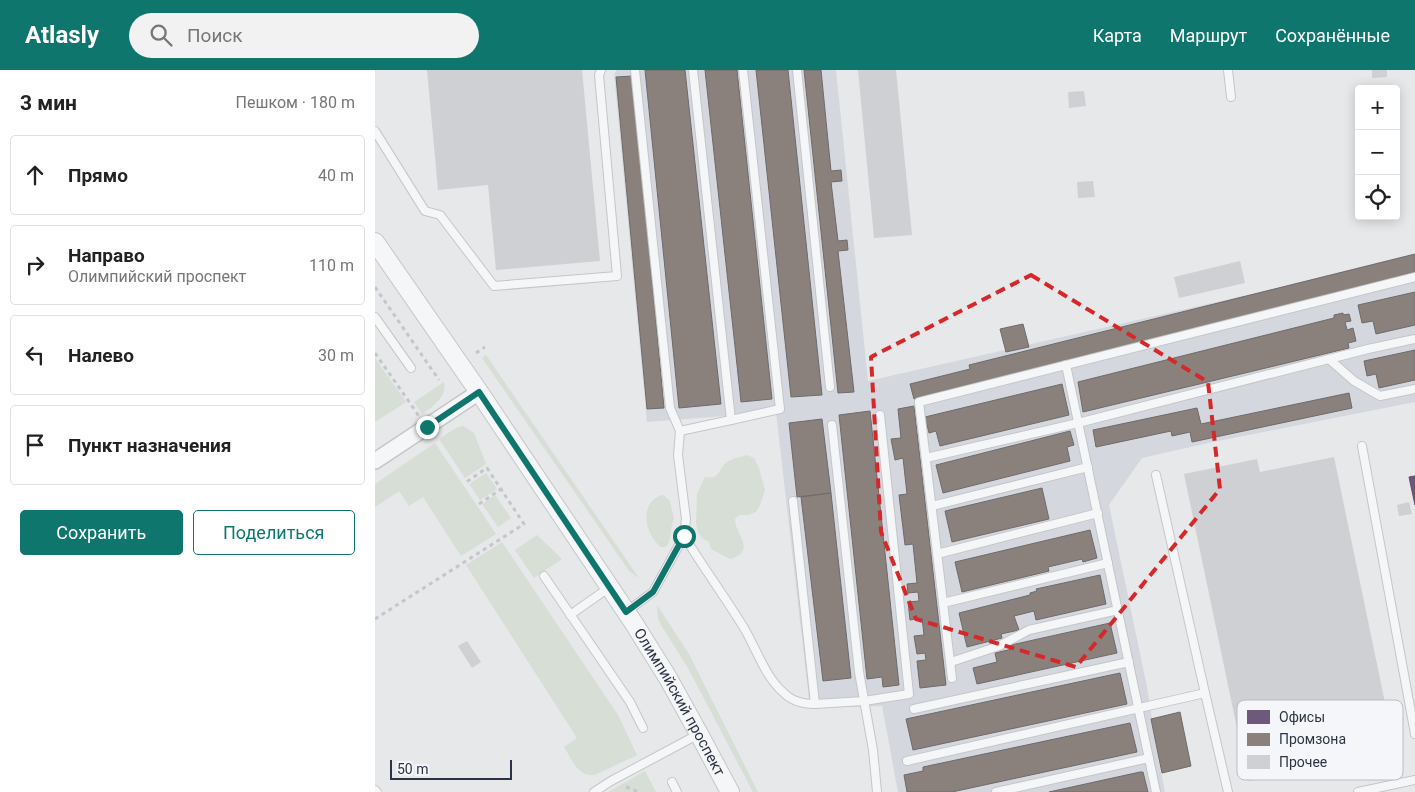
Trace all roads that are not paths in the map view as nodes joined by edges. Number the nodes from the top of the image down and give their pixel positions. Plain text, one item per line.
1 (601, 70) edge
2 (635, 70) edge
3 (693, 70) edge
4 (743, 70) edge
5 (797, 70) edge
6 (1228, 70) edge
7 (1231, 97) dead end
8 (375, 132) edge
9 (375, 242) edge
10 (1415, 277) edge
11 (375, 317) edge
12 (1415, 339) edge
13 (1329, 359) junction
14 (1066, 365) junction
15 (411, 368) dead end
16 (830, 387) dead end
17 (1415, 389) edge
18 (479, 392) junction
19 (880, 415) dead end
20 (731, 420) junction
21 (1078, 423) junction
22 (832, 426) dead end
23 (679, 431) junction
24 (1362, 446) dead end
25 (926, 458) junction
26 (375, 461) edge
27 (1087, 467) junction
28 (1156, 475) dead end
29 (793, 501) dead end
30 (932, 506) junction
31 (1097, 513) junction
32 (684, 536) junction
33 (937, 554) junction
34 (1108, 563) junction
35 (544, 576) dead end
36 (610, 587) junction
37 (943, 603) junction
38 (1118, 610) junction
39 (626, 612) junction
40 (570, 615) junction
41 (951, 662) junction
42 (1129, 662) junction
43 (952, 678) dead end
44 (1205, 693) junction
45 (864, 701) junction
46 (815, 704) junction
47 (1139, 708) junction
48 (914, 709) dead end
49 (643, 728) dead end
50 (699, 734) junction
51 (1415, 734) edge
52 (1149, 758) junction
53 (907, 761) dead end
54 (1415, 780) edge
55 (672, 782) dead end
56 (594, 792) edge
57 (677, 792) edge
58 (730, 792) edge
59 (877, 792) edge
60 (996, 792) edge
61 (1156, 792) edge
62 (1229, 792) edge
63 (1359, 792) edge

1 - 8 lane
2 - 23 lane
3 - 20 lane
4 - 20 lane
5 - 16 lane
6 - 7 lane
9 - 18 street, Олимпийский проспект
10 - 14 lane
11 - 15 lane
12 - 13 lane
13 - 17 lane
13 - 21 lane
14 - 21 lane
14 - 25 lane
18 - 26 street
18 - 36 street, Олимпийский проспект
19 - 45 lane
20 - 23 lane
21 - 25 lane
21 - 27 lane
22 - 45 lane
23 - 32 lane
24 - 51 lane
25 - 30 lane
27 - 30 lane
27 - 31 lane
28 - 44 lane
29 - 46 lane
30 - 33 lane
31 - 33 lane
31 - 34 lane
32 - 39 lane
32 - 46 lane
33 - 37 lane
34 - 37 lane
34 - 38 lane
35 - 40 lane
36 - 39 street, Олимпийский проспект
36 - 40 lane
37 - 41 lane
38 - 41 lane
38 - 42 lane
39 - 50 street, Олимпийский проспект
40 - 49 lane
41 - 43 lane
42 - 47 lane
42 - 48 lane
44 - 47 lane
44 - 62 lane
45 - 46 lane
45 - 59 lane
47 - 52 lane
47 - 53 lane
50 - 56 lane
50 - 58 street, Олимпийский проспект
52 - 60 lane
52 - 61 lane
54 - 63 lane
55 - 57 lane

